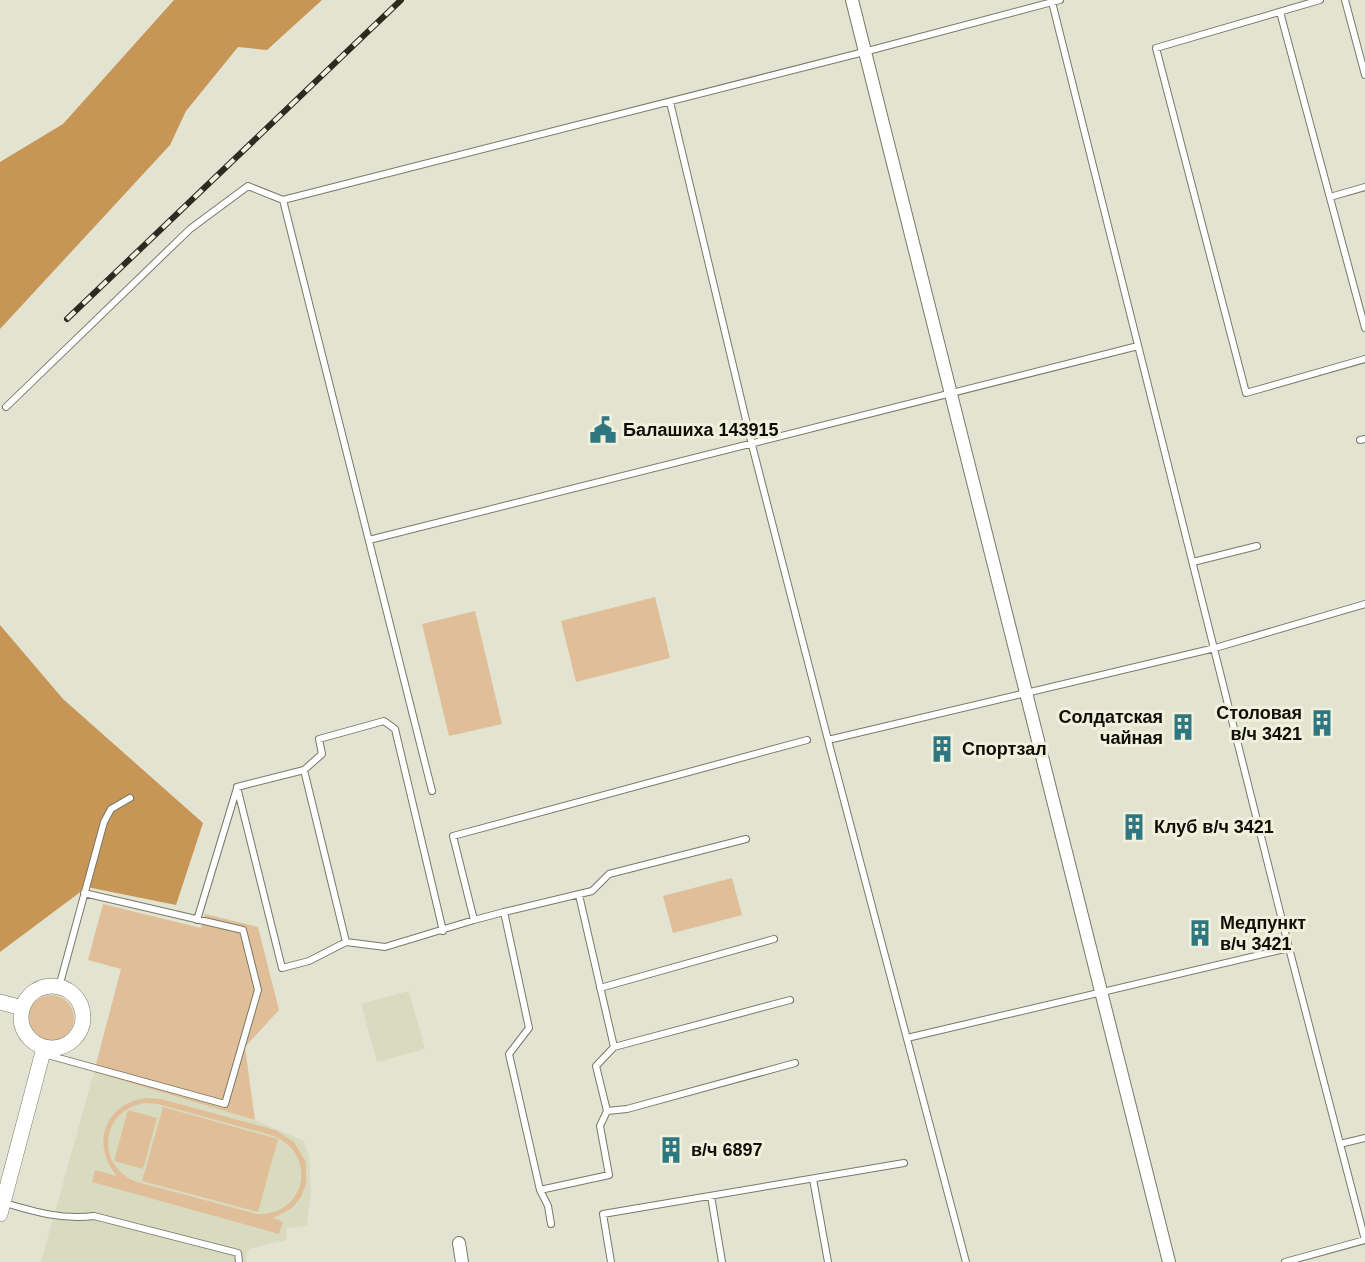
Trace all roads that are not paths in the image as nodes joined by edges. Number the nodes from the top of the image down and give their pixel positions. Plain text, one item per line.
1 (852, 0) edge
2 (1060, 0) edge
3 (1320, 0) edge
4 (1345, 0) edge
5 (1052, 2) junction
6 (1280, 12) junction
7 (864, 52) junction
8 (1365, 75) edge
9 (670, 102) junction
10 (1365, 187) edge
11 (1330, 197) junction
12 (283, 200) junction
13 (1365, 328) edge
14 (1138, 346) junction
15 (1365, 359) edge
16 (951, 393) junction
17 (6, 407) dead end
18 (752, 445) junction
19 (369, 540) junction
20 (1257, 546) dead end
21 (1193, 562) junction
22 (1365, 604) edge
23 (1215, 648) junction
24 (1026, 693) junction
25 (807, 740) dead end
26 (828, 741) junction
27 (304, 770) junction
28 (237, 787) junction
29 (432, 791) dead end
30 (130, 798) dead end
31 (746, 839) dead end
32 (84, 893) junction
33 (579, 895) junction
34 (504, 912) junction
35 (197, 920) junction
36 (474, 920) junction
37 (443, 931) junction
38 (774, 939) dead end
39 (346, 942) junction
40 (1289, 948) junction
41 (59, 987) junction
42 (600, 988) junction
43 (1102, 993) junction
44 (790, 1000) dead end
45 (0, 1002) edge
46 (22, 1008) junction
47 (906, 1038) junction
48 (614, 1047) junction
49 (44, 1051) junction
50 (795, 1063) dead end
51 (607, 1111) junction
52 (1365, 1138) edge
53 (1340, 1144) junction
54 (904, 1163) dead end
55 (813, 1179) junction
56 (540, 1190) junction
57 (711, 1196) junction
58 (2, 1208) edge
59 (551, 1224) dead end
60 (1365, 1240) edge
61 (459, 1243) dead end
62 (239, 1262) edge
63 (462, 1262) edge
64 (611, 1262) edge
65 (722, 1262) edge
66 (828, 1262) edge
67 (966, 1262) edge
68 (1169, 1262) edge
69 (1286, 1262) edge

1 - 7 street
2 - 5 lane
3 - 6 lane
4 - 8 lane
5 - 7 lane
5 - 14 lane
6 - 11 lane
6 - 15 lane
7 - 9 lane
7 - 16 street
9 - 12 lane
9 - 18 lane
10 - 11 lane
11 - 13 lane
12 - 17 lane
12 - 19 lane
14 - 16 lane
14 - 21 lane
16 - 18 lane
16 - 24 street
18 - 19 lane
18 - 26 lane
19 - 29 lane
20 - 21 lane
21 - 23 lane
22 - 23 lane
23 - 24 lane
23 - 40 lane
24 - 26 lane
24 - 43 street
25 - 36 lane
26 - 47 lane
27 - 28 lane
27 - 37 lane
27 - 39 lane
28 - 35 lane
28 - 39 lane
30 - 32 lane
31 - 33 lane
32 - 35 lane
32 - 41 lane
33 - 34 lane
33 - 42 lane
34 - 36 lane
34 - 56 lane
35 - 49 lane
36 - 37 lane
37 - 39 lane
38 - 42 lane
40 - 43 lane
40 - 53 lane
41 - 46 street
41 - 49 street
42 - 48 lane
43 - 47 lane
43 - 68 street
44 - 48 lane
45 - 46 street
46 - 49 street
47 - 67 lane
48 - 51 lane
49 - 58 street
50 - 51 lane
51 - 56 lane
52 - 53 lane
53 - 60 lane
54 - 55 lane
55 - 57 lane
55 - 66 lane
56 - 59 lane
57 - 64 lane
57 - 65 lane
58 - 62 lane
60 - 69 lane
61 - 63 street

